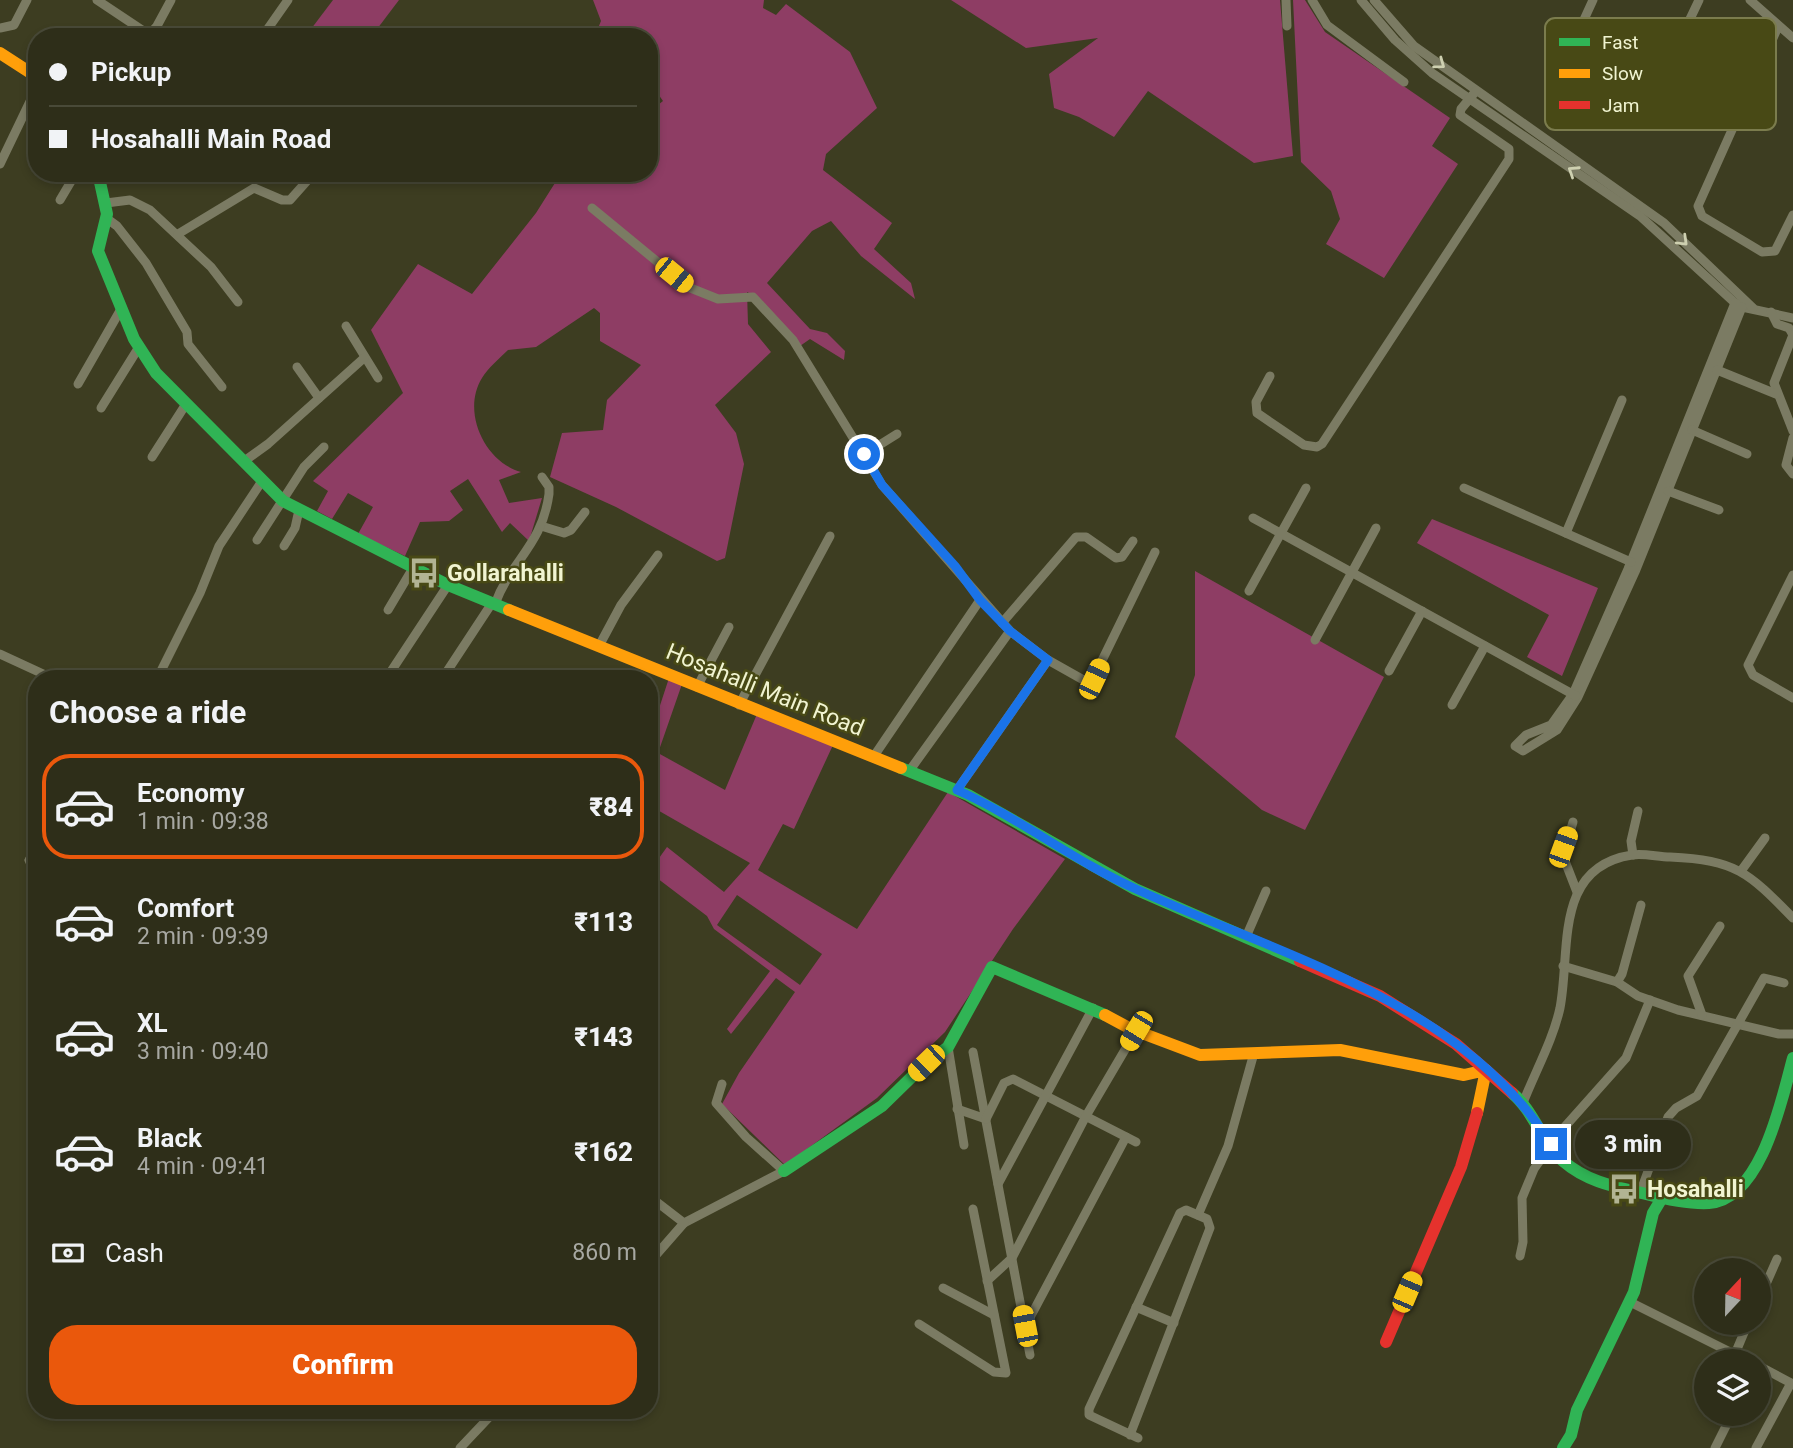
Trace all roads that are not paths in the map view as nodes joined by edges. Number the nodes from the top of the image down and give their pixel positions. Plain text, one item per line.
1 (27, 0) edge
2 (171, 0) edge
3 (288, 0) edge
4 (1286, 0) edge
5 (1312, 0) edge
6 (1361, 0) edge
7 (1374, 0) edge
8 (1593, 0) edge
9 (1699, 0) edge
10 (1750, 0) edge
11 (100, 1) edge
12 (1585, 18) edge
13 (1690, 18) edge
14 (1769, 18) edge
15 (1287, 26) dead end
16 (1778, 27) joint
17 (0, 28) edge
18 (143, 28) edge
19 (155, 28) edge
20 (268, 28) edge
21 (1776, 31) edge
22 (1793, 38) edge
23 (0, 53) edge
24 (28, 71) edge
25 (1404, 82) dead end
26 (1473, 94) junction
27 (28, 106) edge
28 (1732, 130) edge
29 (0, 164) edge
30 (71, 182) edge
31 (100, 182) edge
32 (306, 182) edge
33 (60, 200) dead end
34 (106, 203) junction
35 (592, 208) dead end
36 (1793, 215) edge
37 (106, 218) junction
38 (178, 234) junction
39 (238, 302) dead end
40 (1739, 305) junction
41 (1753, 308) junction
42 (121, 309) junction
43 (1771, 312) junction
44 (1793, 318) edge
45 (346, 326) dead end
46 (1793, 335) edge
47 (139, 347) junction
48 (364, 358) junction
49 (297, 367) dead end
50 (1717, 370) junction
51 (1270, 376) dead end
52 (377, 378) dead end
53 (78, 384) dead end
54 (222, 387) dead end
55 (1776, 394) junction
56 (319, 398) junction
57 (1622, 400) dead end
58 (186, 404) junction
59 (100, 408) dead end
60 (1692, 430) junction
61 (1793, 431) edge
62 (897, 434) dead end
63 (1793, 438) edge
64 (324, 447) dead end
65 (864, 454) junction
66 (1747, 454) dead end
67 (152, 457) dead end
68 (243, 462) junction
69 (1793, 474) edge
70 (542, 477) dead end
71 (262, 481) junction
72 (1306, 488) dead end
73 (1464, 488) dead end
74 (1668, 491) junction
75 (283, 501) junction
76 (299, 510) junction
77 (1719, 510) dead end
78 (585, 512) dead end
79 (1253, 519) dead end
80 (541, 526) junction
81 (1376, 528) dead end
82 (1566, 533) junction
83 (1281, 534) junction
84 (830, 536) dead end
85 (257, 540) dead end
86 (1133, 541) dead end
87 (284, 546) dead end
88 (1155, 552) dead end
89 (658, 555) dead end
90 (1631, 562) junction
91 (413, 568) junction
92 (1351, 572) junction
93 (1793, 575) edge
94 (448, 585) junction
95 (1249, 592) dead end
96 (980, 600) junction
97 (494, 604) junction
98 (388, 610) dead end
99 (1422, 611) junction
100 (1002, 623) junction
101 (729, 627) dead end
102 (1010, 631) junction
103 (1314, 640) dead end
104 (599, 646) junction
105 (1485, 646) junction
106 (0, 654) edge
107 (1048, 660) junction
108 (35, 670) edge
109 (162, 670) edge
110 (392, 670) edge
111 (448, 670) edge
112 (656, 670) edge
113 (658, 671) edge
114 (1388, 671) dead end
115 (697, 687) junction
116 (1576, 696) junction
117 (1793, 698) edge
118 (739, 705) junction
119 (1452, 705) dead end
120 (1518, 748) dead end
121 (874, 756) junction
122 (909, 771) junction
123 (957, 790) junction
124 (1638, 811) dead end
125 (1573, 822) dead end
126 (1765, 838) dead end
127 (1633, 855) junction
128 (1741, 871) junction
129 (1266, 891) dead end
130 (1577, 892) junction
131 (1641, 905) dead end
132 (1793, 918) edge
133 (1720, 926) dead end
134 (1245, 937) junction
135 (1563, 966) junction
136 (1617, 982) junction
137 (1784, 983) dead end
138 (1650, 1000) junction
139 (1093, 1008) junction
140 (1702, 1015) junction
141 (1737, 1025) junction
142 (1136, 1031) junction
143 (1793, 1034) edge
144 (948, 1047) junction
145 (974, 1052) dead end
146 (1254, 1054) junction
147 (1793, 1058) edge
148 (1486, 1070) junction
149 (1791, 1079) edge
150 (722, 1084) dead end
151 (1046, 1096) junction
152 (1523, 1103) junction
153 (957, 1108) junction
154 (1086, 1116) junction
155 (986, 1119) junction
156 (1126, 1137) junction
157 (1136, 1142) dead end
158 (1551, 1144) junction
159 (964, 1145) dead end
160 (784, 1171) junction
161 (998, 1184) junction
162 (1640, 1193) junction
163 (1662, 1198) junction
164 (658, 1203) edge
165 (973, 1209) dead end
166 (1198, 1215) junction
167 (684, 1223) junction
168 (658, 1253) edge
169 (1520, 1256) dead end
170 (1012, 1258) junction
171 (1777, 1259) dead end
172 (1771, 1273) edge
173 (987, 1281) junction
174 (943, 1288) dead end
175 (1630, 1302) junction
176 (1136, 1307) junction
177 (994, 1315) junction
178 (1174, 1323) junction
179 (919, 1324) dead end
180 (1025, 1326) junction
181 (1385, 1342) dead end
182 (1725, 1349) edge
183 (1030, 1355) dead end
184 (1771, 1372) edge
185 (1792, 1383) edge
186 (487, 1419) edge
187 (1726, 1426) edge
188 (460, 1448) edge
189 (1563, 1448) edge
190 (1715, 1448) edge
191 (1756, 1448) edge

1 - 17 street
2 - 19 street
3 - 20 street
4 - 15 street
5 - 25 street
6 - 26 street
7 -> 26 street
8 - 12 street
9 - 13 street
10 - 14 street
11 - 18 street
16 - 21 street
16 - 22 street
23 - 24 street
40 -> 26 street
26 -> 41 street
26 - 51 street
27 - 29 street
28 - 36 street
30 - 33 street
31 - 34 street, Hosahalli Main Road
32 - 38 street
34 - 37 street, Hosahalli Main Road
34 - 38 street
35 - 65 street
37 - 42 street, Hosahalli Main Road
37 - 54 street
38 - 39 street
40 - 41 street
40 - 50 street
40 - 90 street
41 - 43 street
42 - 47 street, Hosahalli Main Road
42 - 53 street
43 - 44 street
43 - 46 street
45 - 48 street
46 - 55 street
47 - 58 street, Hosahalli Main Road
47 - 59 street
48 - 52 street
48 - 56 street
49 - 56 street
50 - 55 street
50 - 60 street
55 - 61 street
56 - 68 street
57 - 82 street
58 - 67 street
58 - 68 street, Hosahalli Main Road
60 - 66 street
60 - 74 street
62 - 65 street
63 - 69 street
64 - 75 street
65 - 96 street
68 - 71 street, Hosahalli Main Road
70 - 80 street
71 - 75 street, Hosahalli Main Road
71 - 109 street
72 - 83 street
73 - 82 street
74 - 77 street
74 - 116 street
75 - 76 street, Hosahalli Main Road
75 - 85 street
76 - 87 street
76 - 91 street, Hosahalli Main Road
78 - 80 street
79 - 83 street
80 - 97 street
81 - 92 street
82 - 90 street
83 - 92 street
83 - 95 street
84 - 118 street
86 - 100 street
88 - 107 street
89 - 104 street
90 - 116 street
91 - 94 street, Hosahalli Main Road
91 - 98 street
92 - 99 street
92 - 103 street
93 - 117 street
94 - 97 street, Hosahalli Main Road
94 - 110 street
96 - 100 street
96 - 121 street
97 - 104 street, Hosahalli Main Road
97 - 111 street
99 - 105 street
99 - 114 street
100 - 102 street
101 - 115 street
102 - 107 street
102 - 122 street
104 - 112 street, Hosahalli Main Road
105 - 116 street
105 - 119 street
106 - 108 street
107 - 123 street
113 - 115 street, Hosahalli Main Road
115 - 118 street, Hosahalli Main Road
116 - 120 street
118 - 121 street, Hosahalli Main Road
121 - 122 street, Hosahalli Main Road
122 - 123 street, Hosahalli Main Road
123 - 134 street, Hosahalli Main Road
124 - 127 street
125 - 130 street
126 - 128 street
127 - 128 street
127 - 130 street
128 - 132 street
129 - 134 street
130 - 135 street
131 - 136 street
133 - 140 street
134 - 148 street, Hosahalli Main Road
135 - 136 street
135 - 152 street
136 - 138 street
137 - 141 street
138 - 140 street
138 - 158 street
139 - 142 street
139 - 144 street
139 - 151 street
140 - 141 street
141 - 143 street
141 - 162 street
142 - 146 street
142 - 154 street
144 - 153 street
144 - 160 street
145 - 155 street
146 - 148 street
146 - 166 street
147 - 149 street, Hosahalli Main Road
148 - 152 street, Hosahalli Main Road
148 - 181 street
149 - 163 street, Hosahalli Main Road
150 - 160 street
151 - 154 street
151 - 155 street
151 - 161 street
152 - 158 street, Hosahalli Main Road
153 - 155 street
153 - 159 street
154 - 156 street
154 - 170 street
155 - 161 street
156 - 157 street
156 - 180 street
158 - 162 street, Hosahalli Main Road
158 - 169 street
160 - 167 street
161 - 170 street
162 - 163 street, Hosahalli Main Road
163 - 175 street
164 - 167 street
165 - 173 street
166 - 176 street
166 - 178 street
167 - 168 street
170 - 173 street
170 - 180 street
171 - 172 street
173 - 177 street
174 - 177 street
175 - 182 street
175 - 189 street
176 - 178 street
176 - 178 street
177 - 179 street
180 - 183 street
184 - 185 street
185 - 191 street
186 - 188 street
187 - 190 street

